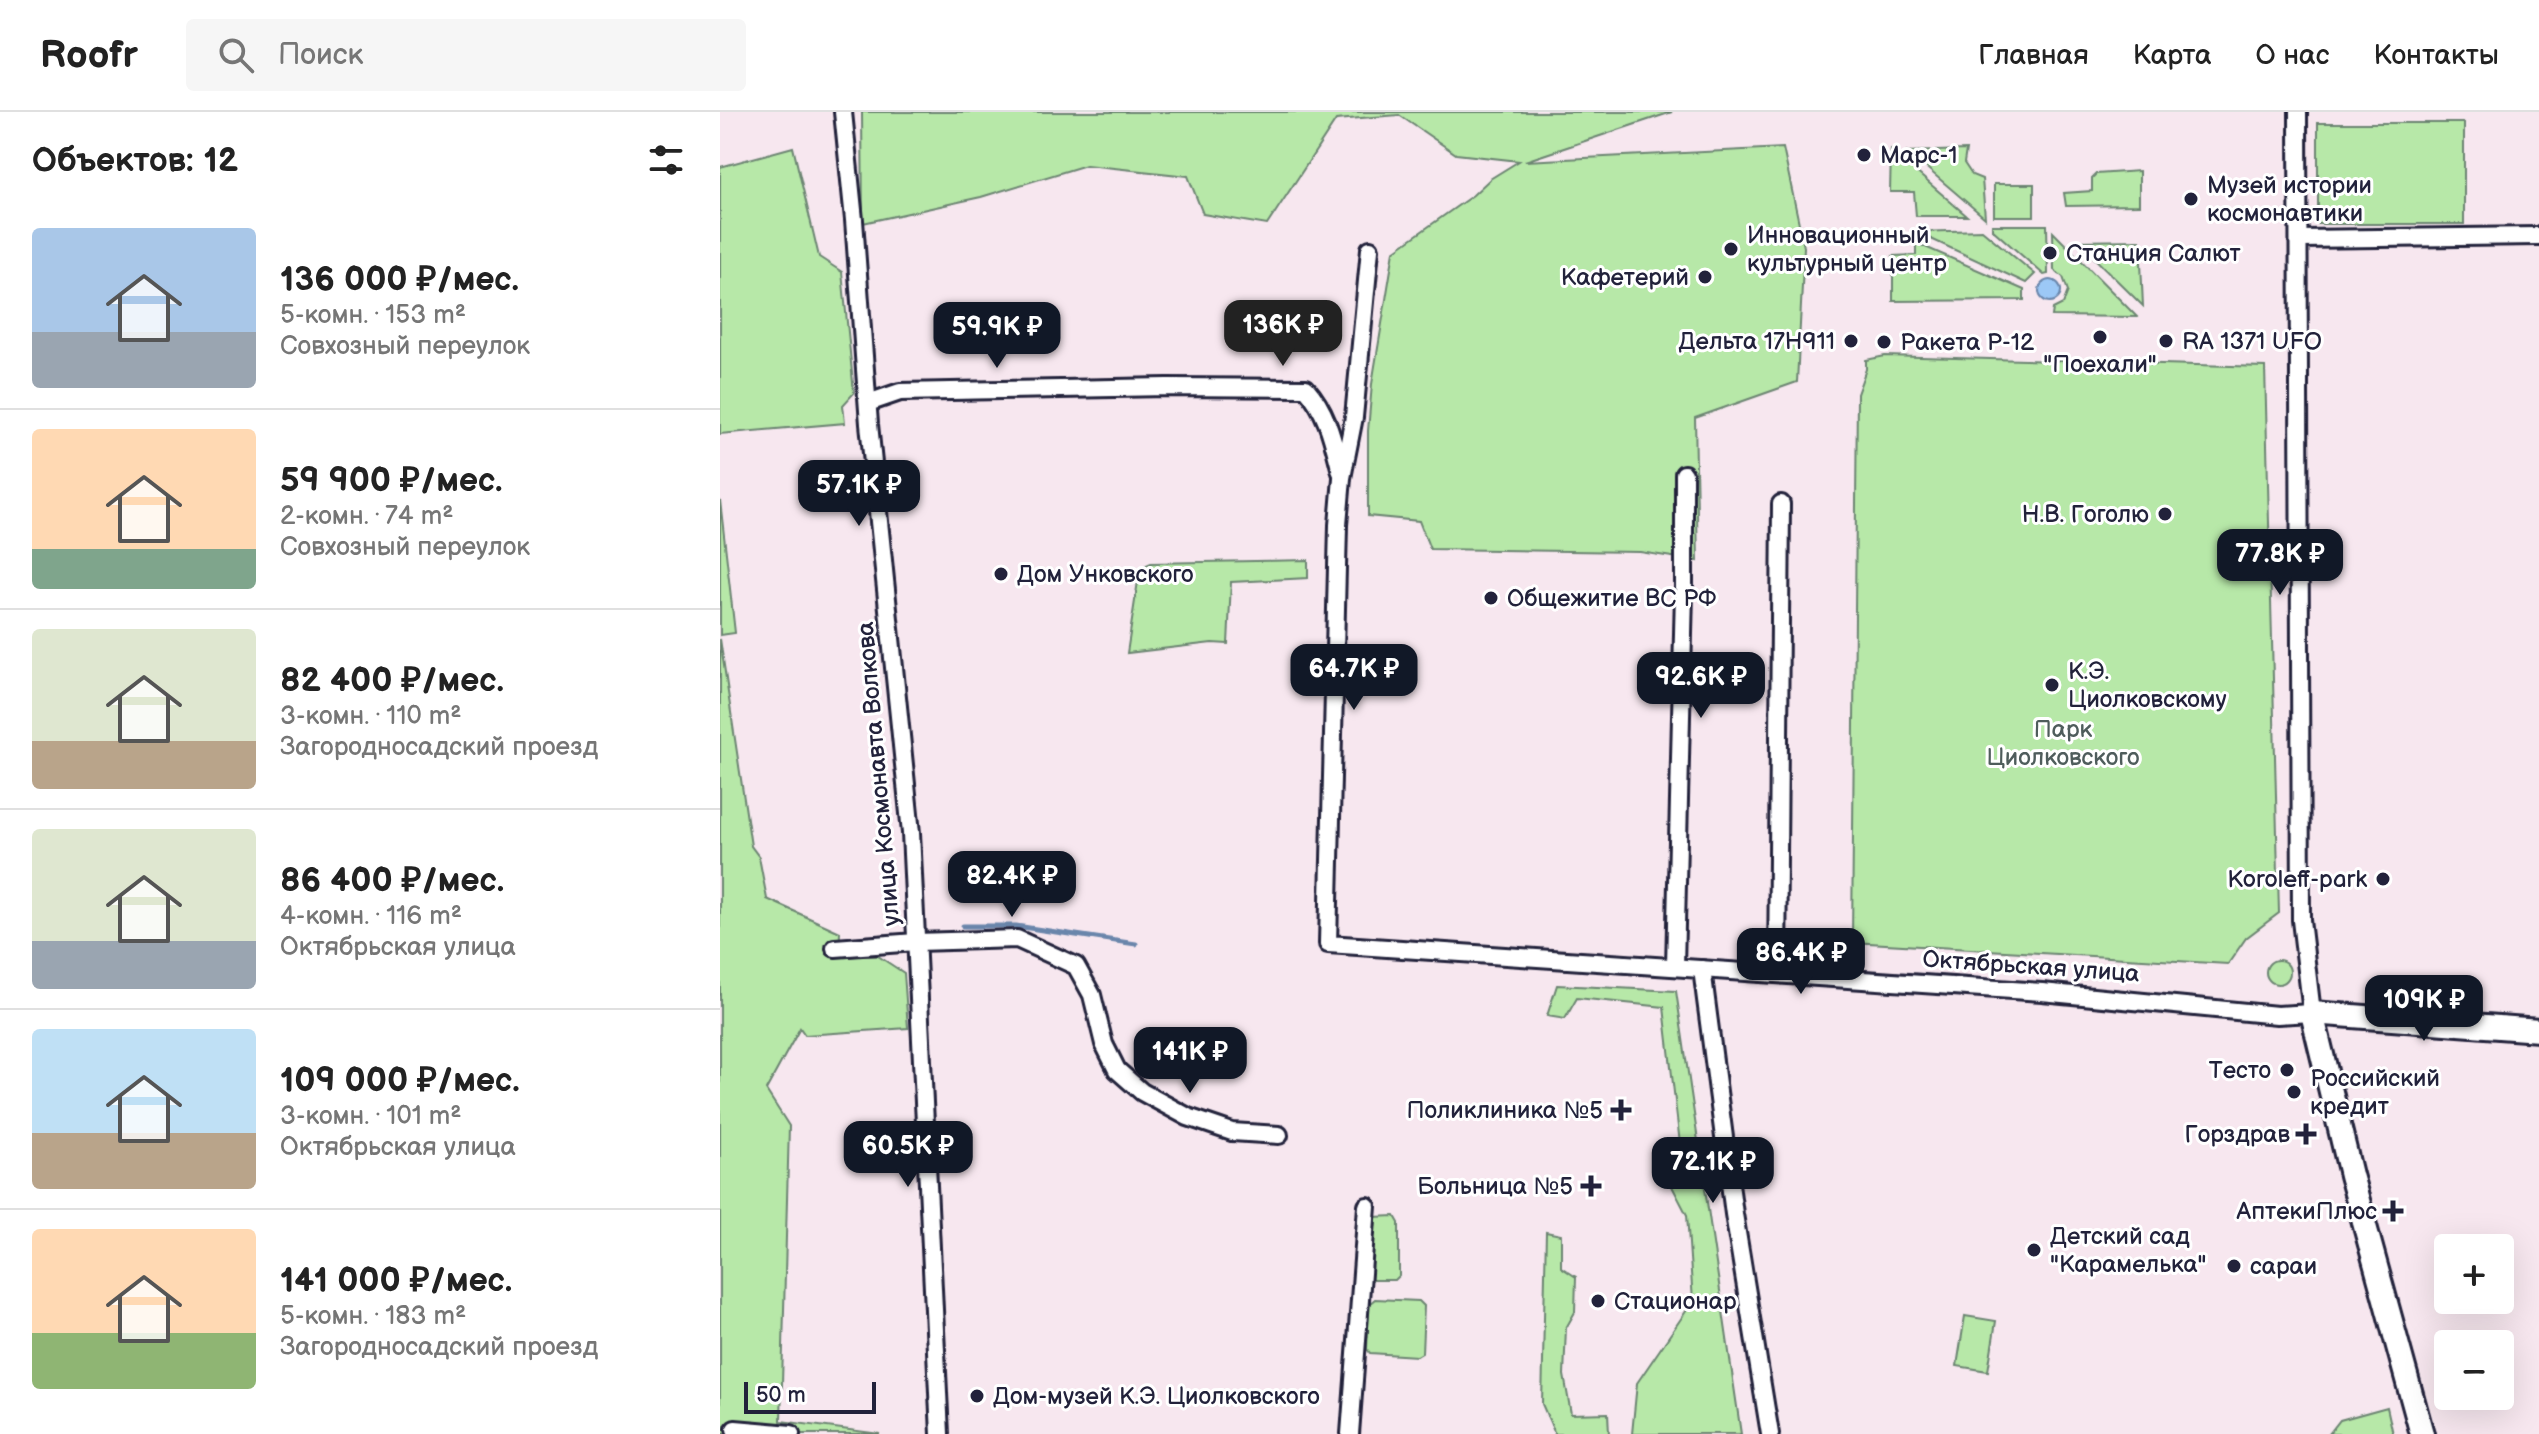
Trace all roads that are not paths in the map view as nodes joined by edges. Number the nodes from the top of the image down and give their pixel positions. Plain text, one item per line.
1 (843, 112) edge
2 (2298, 112) edge
3 (2539, 236) edge
4 (2300, 239) junction
5 (1370, 249) dead end
6 (868, 403) junction
7 (1684, 474) dead end
8 (1342, 478) junction
9 (1781, 504) dead end
10 (916, 942) junction
11 (835, 948) dead end
12 (1675, 966) junction
13 (1702, 969) junction
14 (1777, 974) junction
15 (2312, 1013) junction
16 (2539, 1030) edge
17 (1279, 1135) dead end
18 (1367, 1206) dead end
19 (735, 1429) dead end
20 (791, 1434) edge
21 (940, 1434) edge
22 (1350, 1434) edge
23 (1770, 1434) edge
24 (2422, 1434) edge

1 - 6 street, улица Космонавта Волкова
2 - 4 street
3 - 4 street
4 - 15 street
5 - 8 street
6 - 8 street
6 - 10 street, улица Космонавта Волкова
7 - 12 street
8 - 12 street, Октябрьская улица
9 - 14 street
10 - 11 street
10 - 17 street
10 - 21 street, улица Космонавта Волкова
12 - 13 street, Октябрьская улица
13 - 14 street, Октябрьская улица
13 - 23 street
14 - 15 street, Октябрьская улица
15 - 16 street, Октябрьская улица
15 - 24 street
18 - 22 street
19 - 20 street

